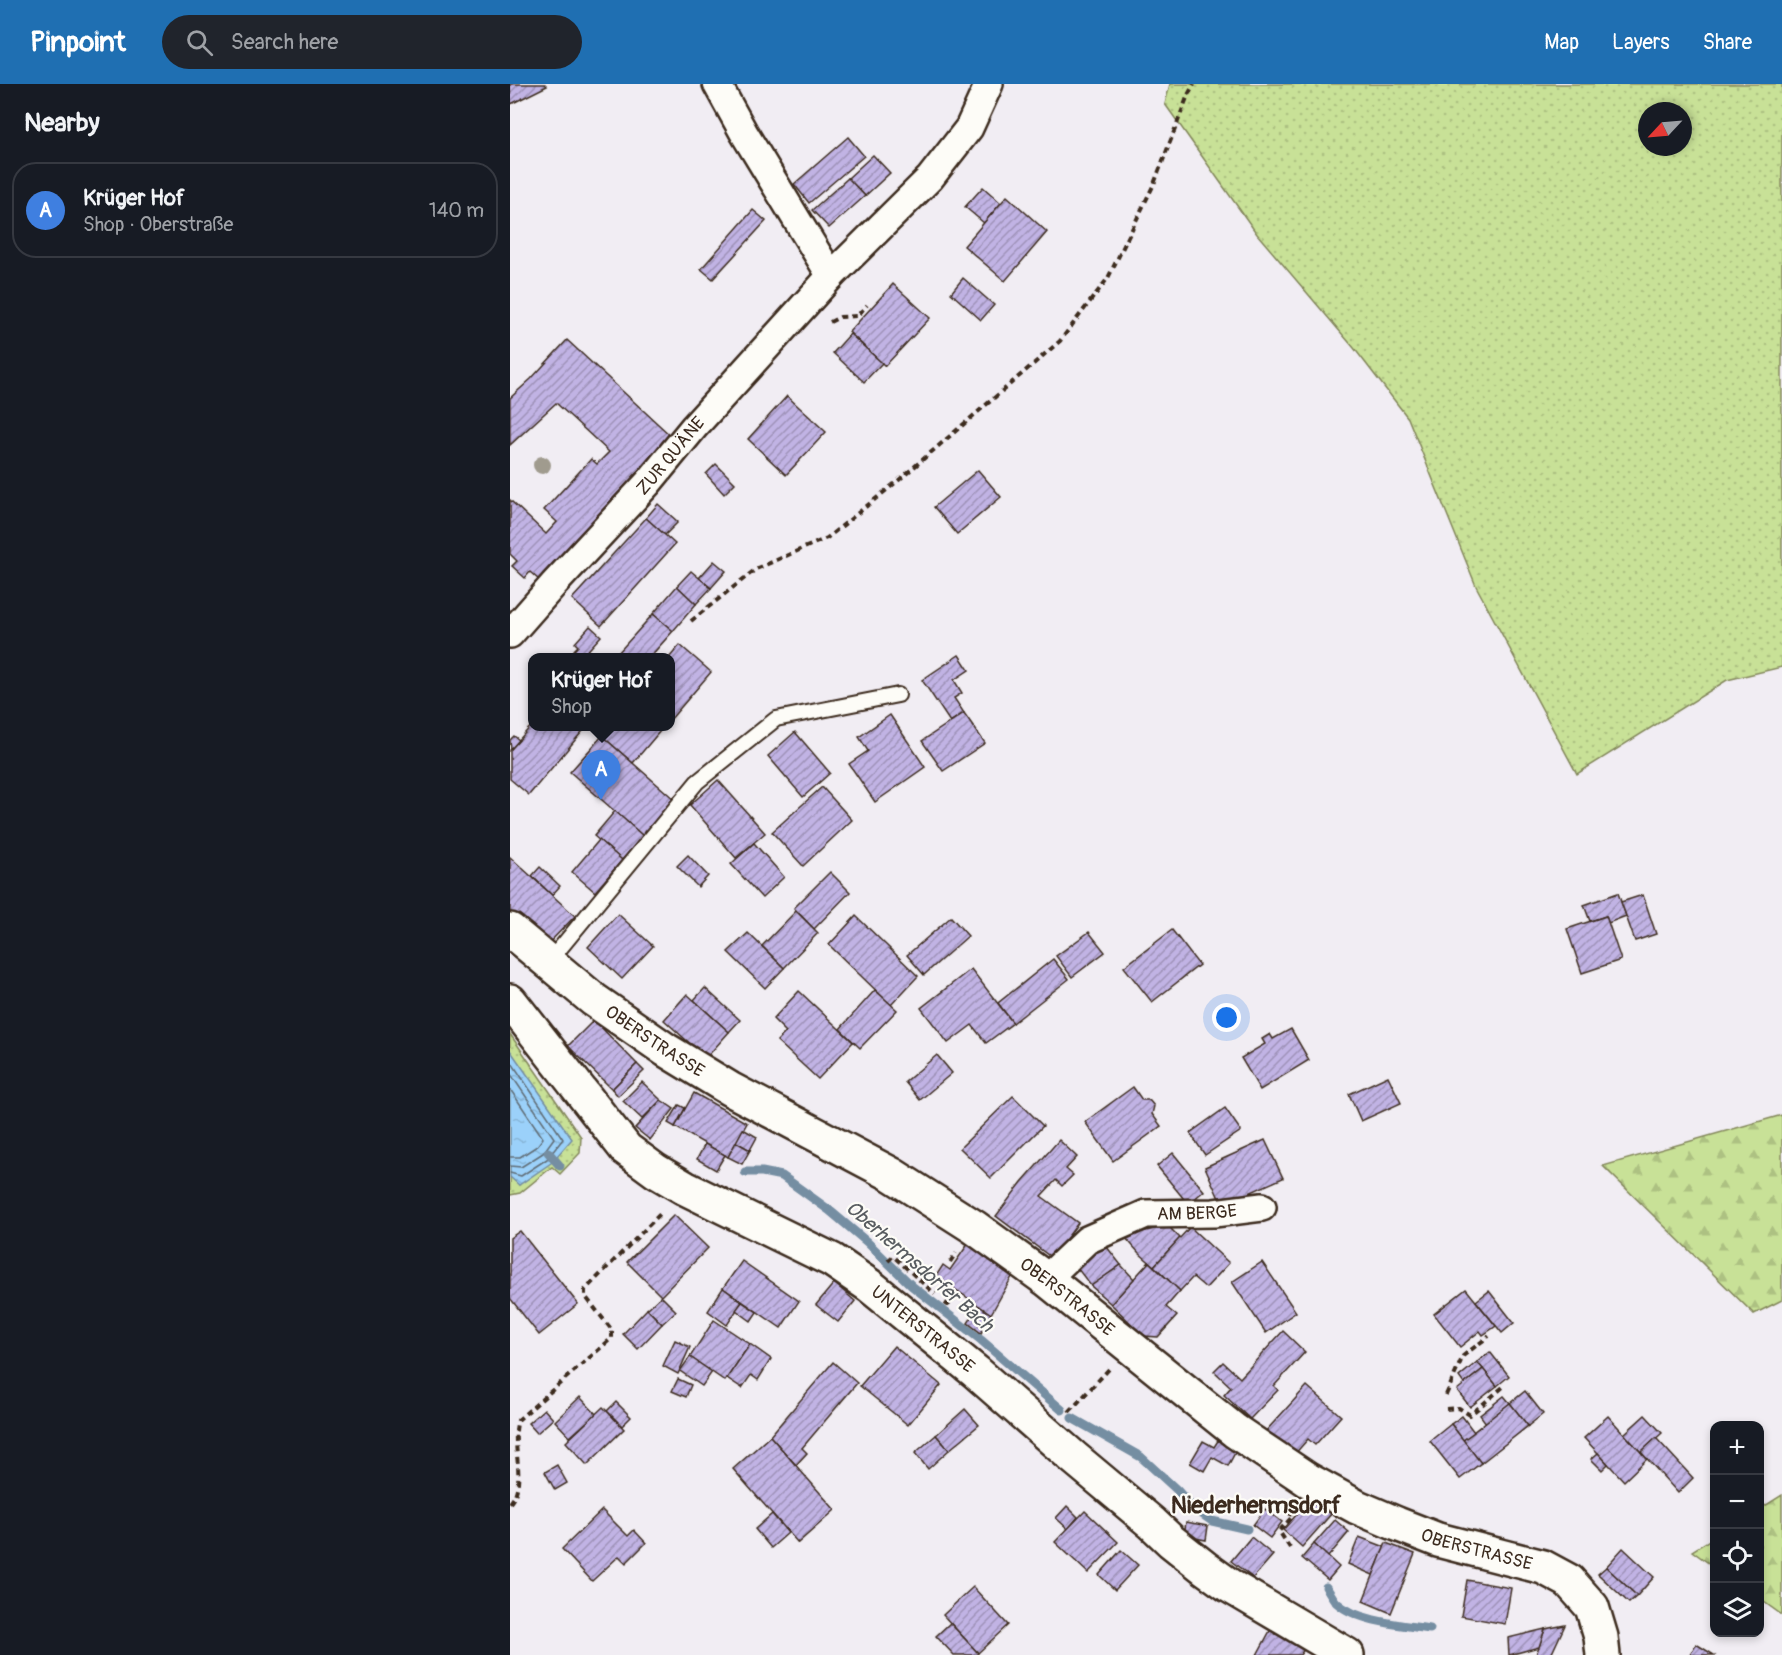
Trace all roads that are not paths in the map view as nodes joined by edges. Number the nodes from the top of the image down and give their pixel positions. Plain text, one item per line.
1 (717, 84) edge
2 (989, 84) edge
3 (831, 276) junction
4 (510, 634) edge
5 (898, 695) dead end
6 (510, 930) edge
7 (548, 963) junction
8 (510, 1001) edge
9 (1262, 1207) dead end
10 (1046, 1279) junction
11 (1347, 1655) edge
12 (1603, 1655) edge

1 - 3 street
2 - 3 street, ZUR QUÄNE
3 - 4 street, ZUR QUÄNE
5 - 7 lane
6 - 7 street, OBERSTRASSE
7 - 10 street, OBERSTRASSE
8 - 11 street, UNTERSTRASSE
9 - 10 street, AM BERGE
10 - 12 street, OBERSTRASSE

